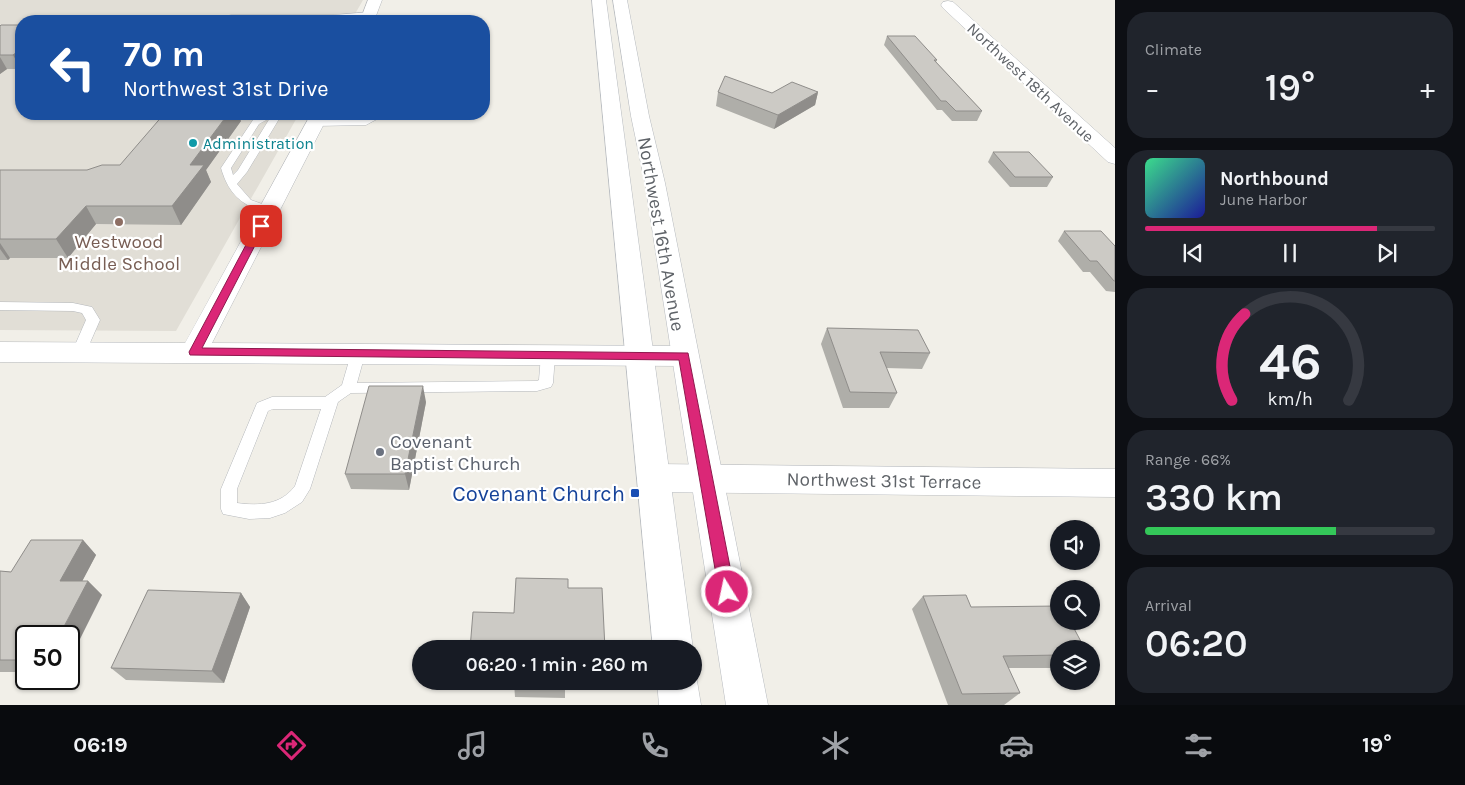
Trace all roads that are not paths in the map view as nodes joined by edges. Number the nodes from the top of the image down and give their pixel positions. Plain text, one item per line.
1 (375, 0) edge
2 (598, 0) edge
3 (620, 0) edge
4 (948, 5) dead end
5 (369, 15) edge
6 (640, 116) junction
7 (611, 117) junction
8 (260, 120) edge
9 (272, 120) edge
10 (316, 120) edge
11 (342, 120) edge
12 (370, 120) edge
13 (1115, 158) edge
14 (231, 184) junction
15 (269, 210) junction
16 (0, 306) edge
17 (0, 352) edge
18 (79, 352) junction
19 (194, 352) junction
20 (358, 354) junction
21 (548, 355) junction
22 (639, 356) junction
23 (684, 356) junction
24 (348, 388) junction
25 (330, 403) junction
26 (654, 478) junction
27 (707, 478) junction
28 (1115, 482) edge
29 (672, 640) edge
30 (678, 690) edge
31 (680, 705) edge
32 (747, 705) edge

1 - 5 main road
2 - 7 main road, Northwest 16th Avenue
3 - 6 main road, Northwest 16th Avenue
4 - 13 main road, Northwest 18th Avenue
6 - 7 main road
6 - 23 main road, Northwest 16th Avenue
7 - 22 main road, Northwest 16th Avenue
8 - 14 lane
9 - 14 lane
10 - 15 main road
11 - 12 lane
14 - 15 lane
15 - 19 main road
16 - 18 lane
17 - 18 main road
18 - 19 main road
19 - 20 main road
20 - 21 main road
20 - 24 lane
21 - 22 main road
21 - 24 lane
22 - 23 main road
22 - 26 main road, Northwest 16th Avenue
23 - 27 main road, Northwest 16th Avenue
24 - 25 lane
25 - 25 lane
26 - 27 main road, Northwest 31st Terrace
26 - 29 main road, Northwest 16th Avenue
27 - 28 main road, Northwest 31st Terrace
27 - 32 main road, Northwest 16th Avenue
30 - 31 main road

